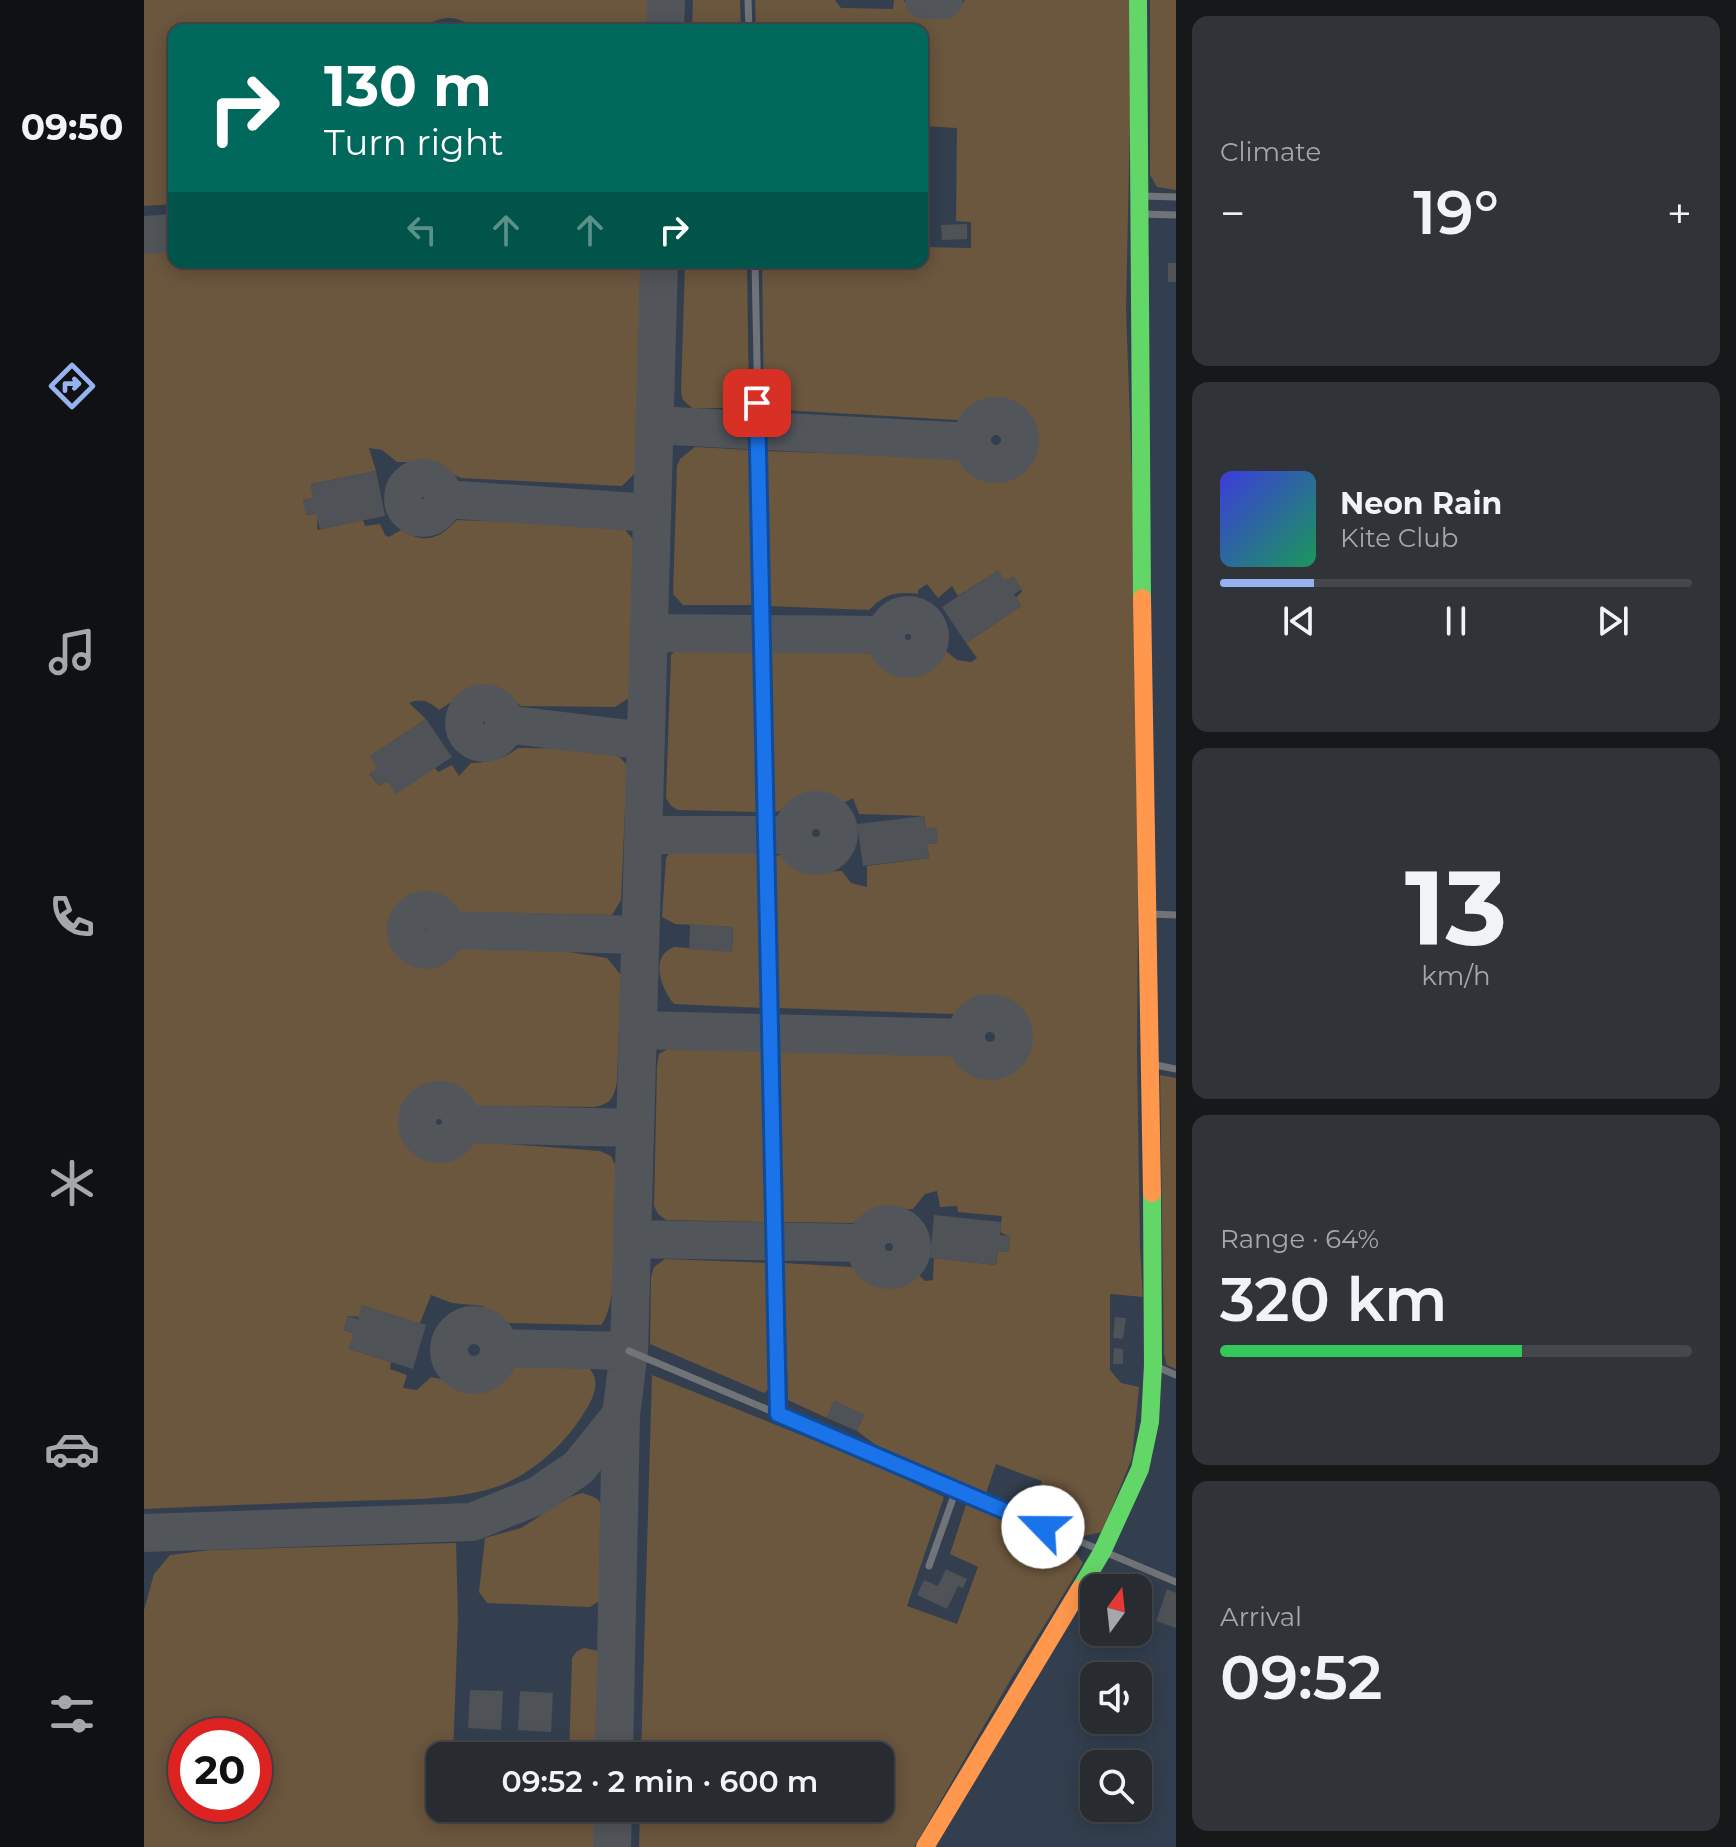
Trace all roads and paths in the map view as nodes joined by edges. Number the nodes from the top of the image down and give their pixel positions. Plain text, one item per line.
1 (748, 0) edge
2 (1138, 0) edge
3 (749, 24) edge
4 (1176, 197) edge
5 (1139, 205) junction
6 (1176, 215) edge
7 (755, 268) edge
8 (1148, 914) junction
9 (1176, 915) edge
10 (1148, 1063) junction
11 (1176, 1069) edge
12 (629, 1351) dead end
13 (1153, 1365) junction
14 (1176, 1375) edge
15 (778, 1414) junction
16 (956, 1490) junction
17 (1102, 1552) junction
18 (929, 1566) dead end
19 (1176, 1582) edge
20 (925, 1847) edge

1 - 3 lane
2 - 5 street
4 - 5 lane
5 - 6 lane
5 - 8 street
7 - 15 lane
8 - 9 lane
8 - 10 street
10 - 11 lane
10 - 13 street
12 - 15 lane
13 - 14 lane
13 - 17 street
15 - 16 lane
16 - 17 lane
16 - 18 lane
17 - 19 lane
17 - 20 street

